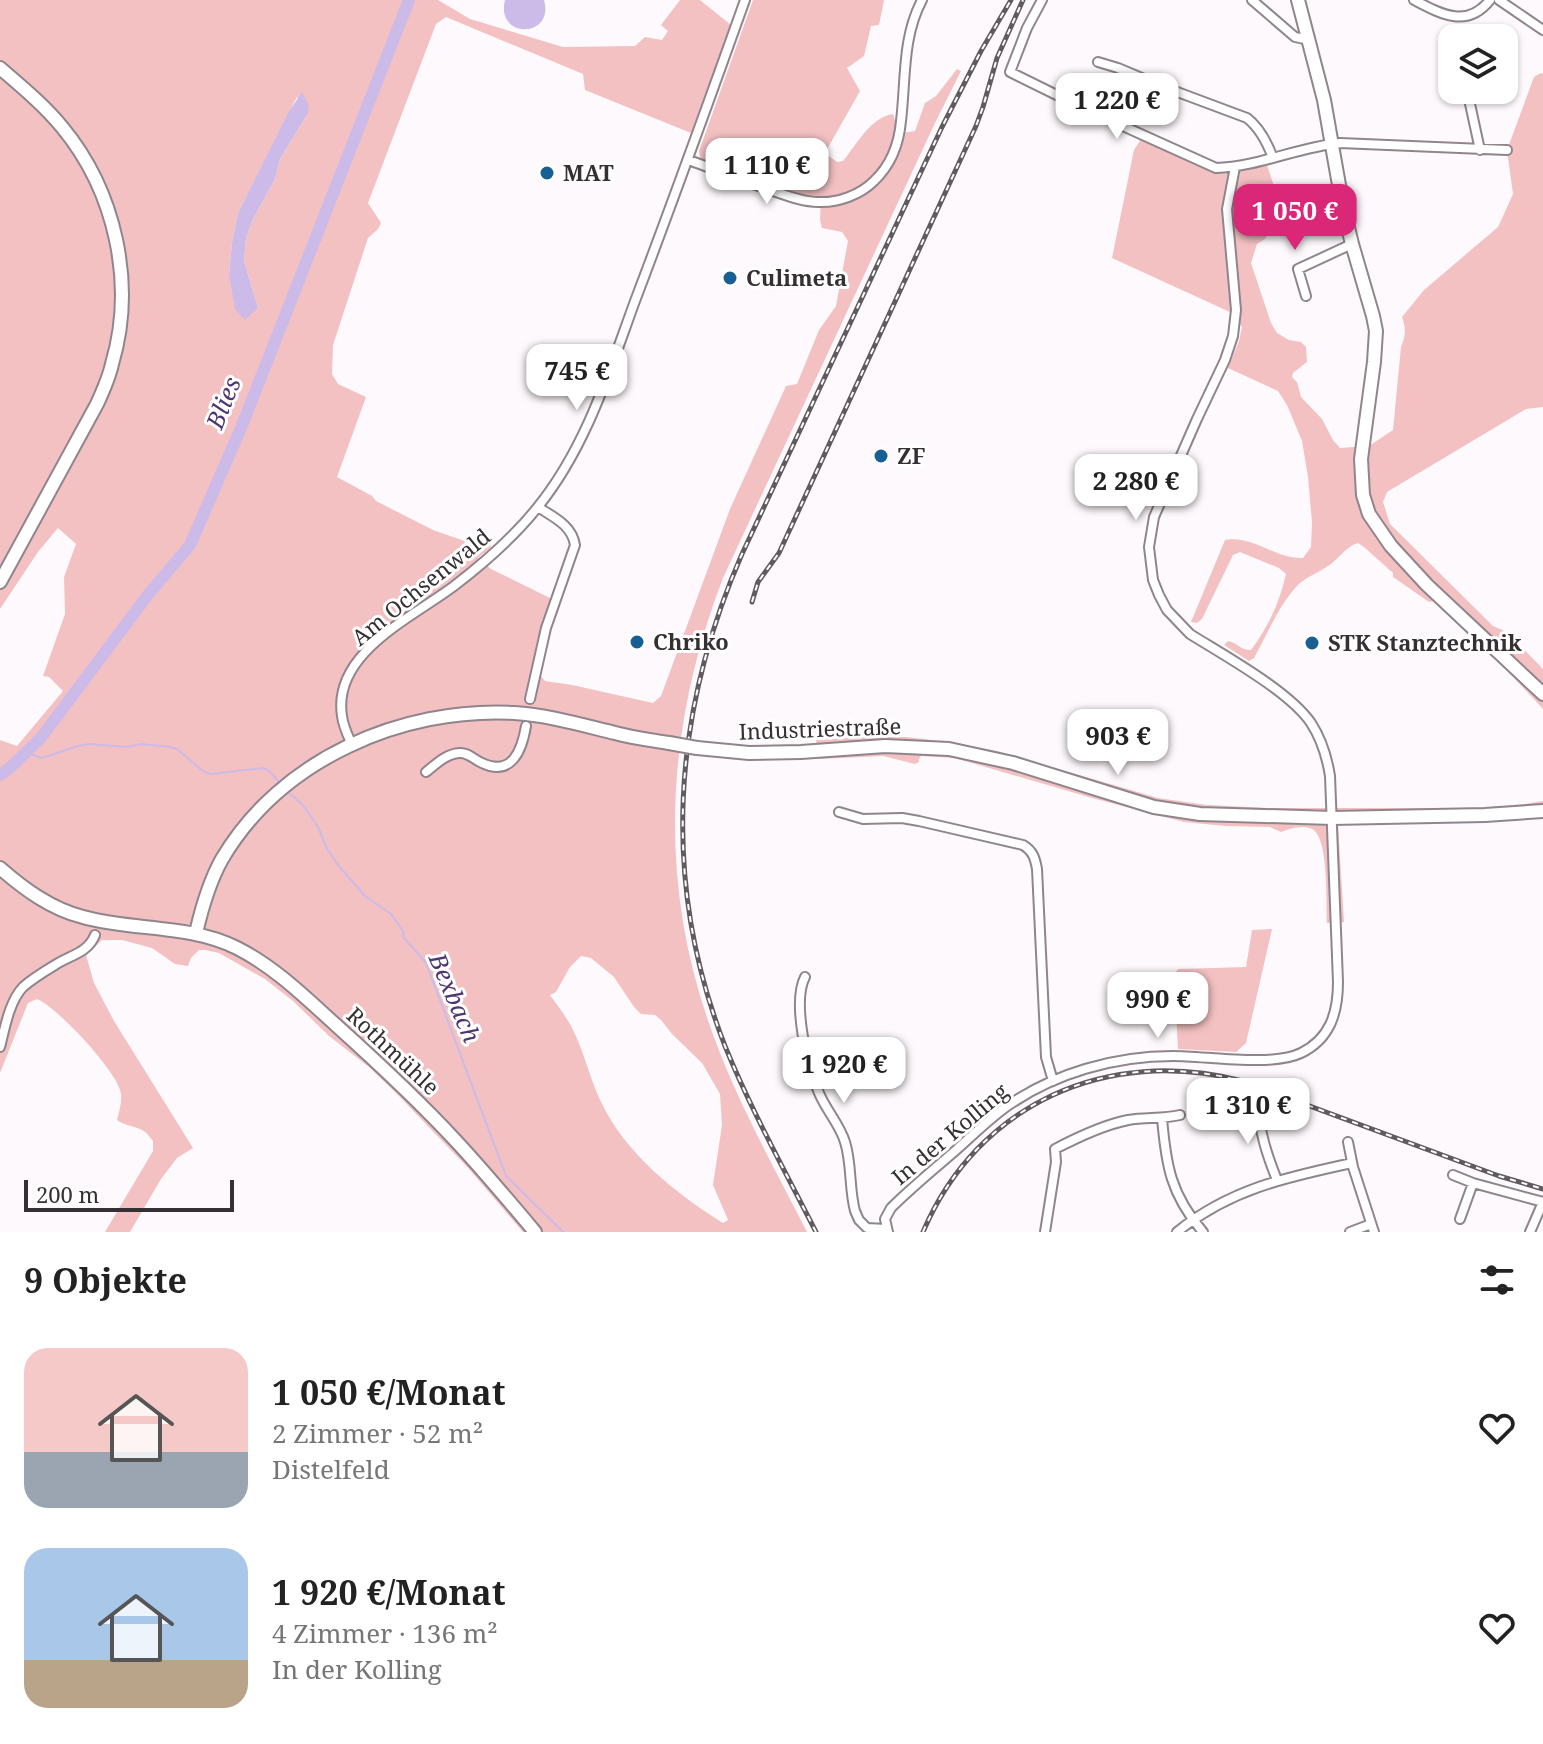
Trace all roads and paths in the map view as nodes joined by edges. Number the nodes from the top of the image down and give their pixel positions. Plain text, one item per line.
1 (745, 0) edge
2 (922, 0) edge
3 (1042, 0) edge
4 (1252, 0) edge
5 (1298, 0) edge
6 (1414, 0) edge
7 (1490, 0) edge
8 (1499, 0) edge
9 (1543, 30) edge
10 (1309, 40) junction
11 (1098, 62) dead end
12 (0, 68) edge
13 (1470, 104) edge
14 (1333, 144) junction
15 (1480, 150) junction
16 (1507, 150) dead end
17 (1273, 158) junction
18 (689, 160) junction
19 (1235, 167) junction
20 (1352, 244) junction
21 (1306, 296) dead end
22 (538, 507) junction
23 (0, 582) edge
24 (1543, 694) edge
25 (530, 699) dead end
26 (526, 726) dead end
27 (352, 745) junction
28 (426, 772) dead end
29 (1543, 811) edge
30 (839, 812) dead end
31 (1332, 818) junction
32 (0, 868) edge
33 (196, 933) junction
34 (95, 935) dead end
35 (805, 977) dead end
36 (0, 1047) edge
37 (1053, 1081) junction
38 (1258, 1103) dead end
39 (1180, 1115) dead end
40 (1162, 1118) junction
41 (1348, 1142) dead end
42 (1352, 1163) junction
43 (1453, 1175) dead end
44 (1277, 1180) junction
45 (1473, 1183) junction
46 (1192, 1219) junction
47 (1460, 1219) dead end
48 (1373, 1228) edge
49 (887, 1231) edge
50 (535, 1232) edge
51 (1045, 1232) edge
52 (1177, 1232) edge
53 (1203, 1232) edge
54 (1350, 1232) edge
55 (1530, 1232) edge

1 - 18 street, Am Ochsenwald
2 - 18 street
3 - 19 street
4 - 10 street
5 - 10 street
6 - 7 street
8 - 9 street
10 - 14 street
11 - 17 street
12 - 23 street
13 - 15 street
14 - 15 street
14 - 17 street
14 - 20 street
15 - 16 street
17 - 19 street
18 - 22 street, Am Ochsenwald
19 - 31 street, In der Kolling
20 - 21 street
20 - 24 street
22 - 25 street
22 - 27 street, Am Ochsenwald
26 - 28 street
27 - 31 street, Industriestraße, bridge
27 - 33 street, Industriestraße
29 - 31 street, Industriestraße
30 - 37 street
31 - 37 street, In der Kolling
32 - 33 street, Rothmühle
33 - 50 street, Rothmühle
34 - 36 street
35 - 49 street, In der Kolling
37 - 49 street, In der Kolling
38 - 44 street
39 - 40 street
40 - 46 street
40 - 51 street
41 - 42 street
42 - 44 street
42 - 48 street
43 - 45 street
44 - 46 street
45 - 47 street
45 - 55 street
46 - 52 street
46 - 53 street
48 - 54 street

